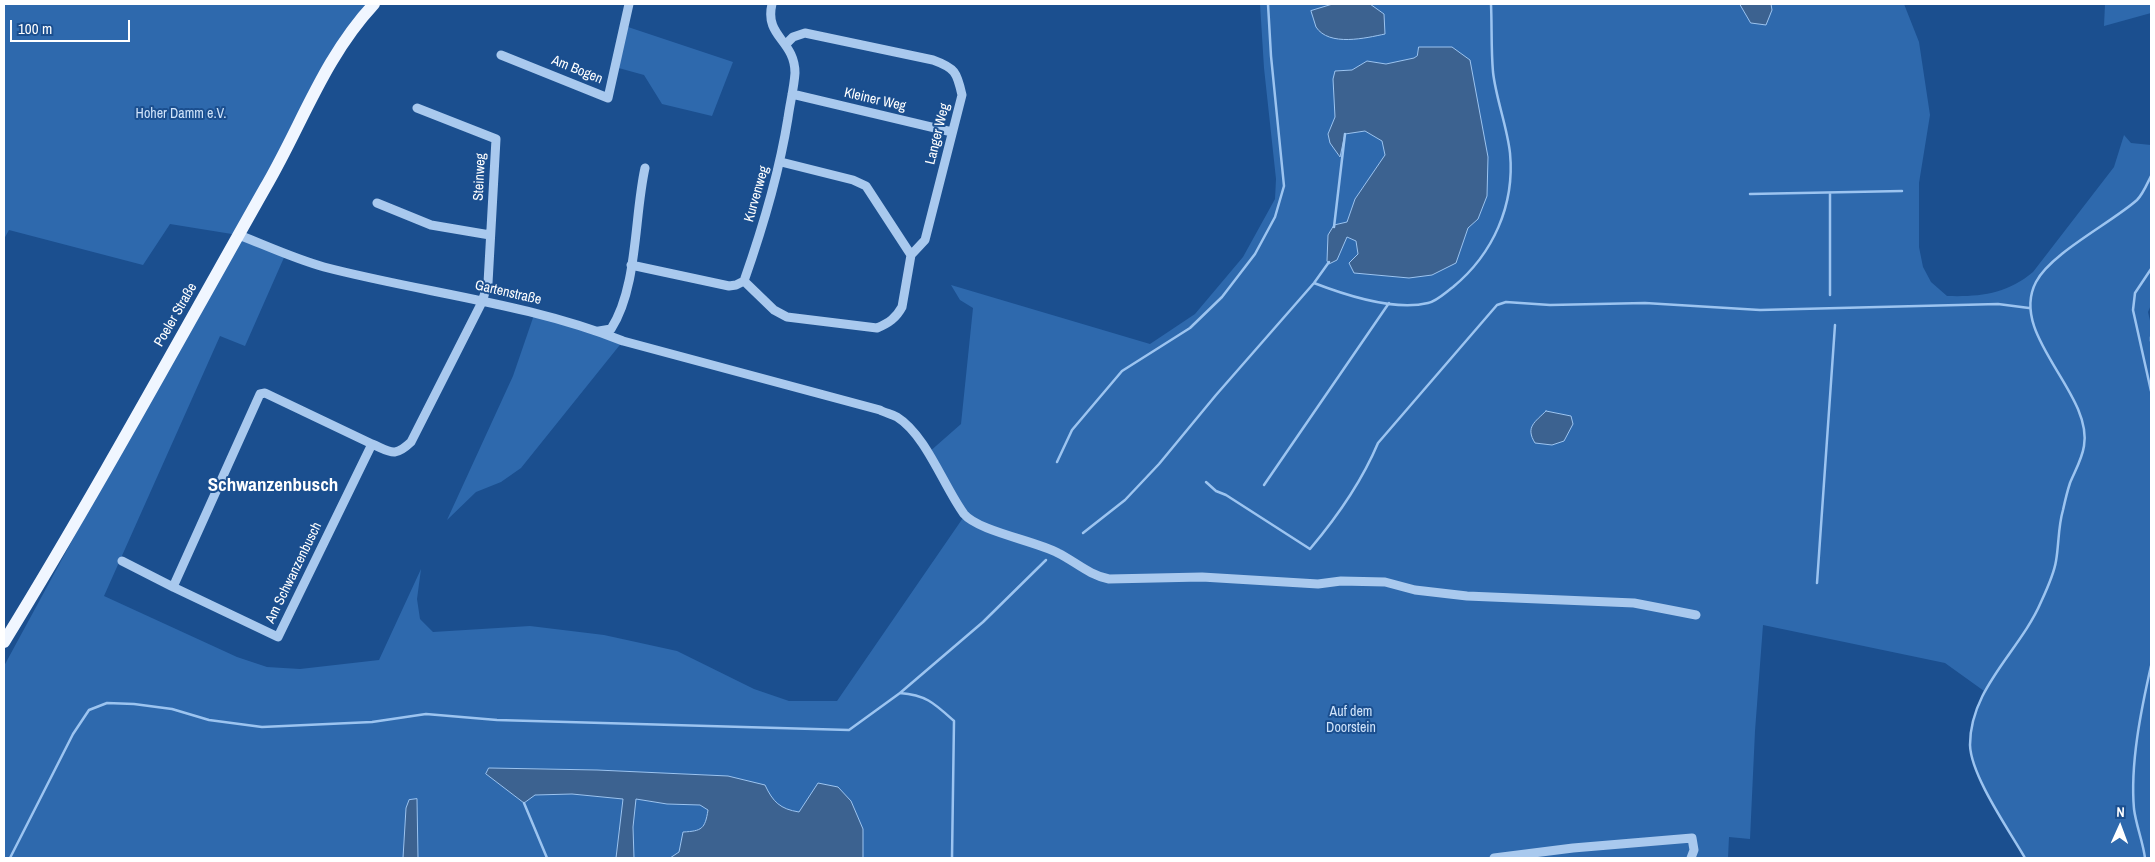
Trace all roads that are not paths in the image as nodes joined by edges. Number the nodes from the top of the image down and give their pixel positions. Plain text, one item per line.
1 (374, 4) edge
2 (628, 4) edge
3 (772, 4) edge
4 (786, 44) junction
5 (501, 55) dead end
6 (792, 94) junction
7 (417, 108) dead end
8 (952, 132) junction
9 (781, 162) junction
10 (645, 168) dead end
11 (377, 203) dead end
12 (239, 235) junction
13 (490, 235) junction
14 (911, 255) junction
15 (631, 265) junction
16 (744, 280) junction
17 (482, 302) junction
18 (598, 331) junction
19 (372, 444) junction
20 (122, 561) dead end
21 (173, 587) junction
22 (1696, 615) dead end
23 (4, 642) edge
24 (1494, 858) edge
25 (1691, 858) edge

1 - 12 main road, Poeler Straße
2 - 5 street, Am Bogen
3 - 4 street, Kurvenweg
4 - 6 street, Kurvenweg
4 - 8 street, Langer Weg
6 - 8 street, Kleiner Weg
6 - 9 street, Kurvenweg
7 - 13 street, Steinweg
8 - 14 street, Langer Weg
9 - 14 street
9 - 16 street, Kurvenweg
10 - 15 street
11 - 13 street
12 - 17 street, Gartenstraße
12 - 23 main road, Poeler Straße
13 - 17 street, Steinweg
14 - 16 street
15 - 16 street
15 - 18 street
17 - 18 street, Gartenstraße
17 - 19 street
18 - 22 street, Gartenstraße
19 - 21 street, Am Schwanzenbusch
19 - 21 street
20 - 21 street, Am Schwanzenbusch
24 - 25 street

